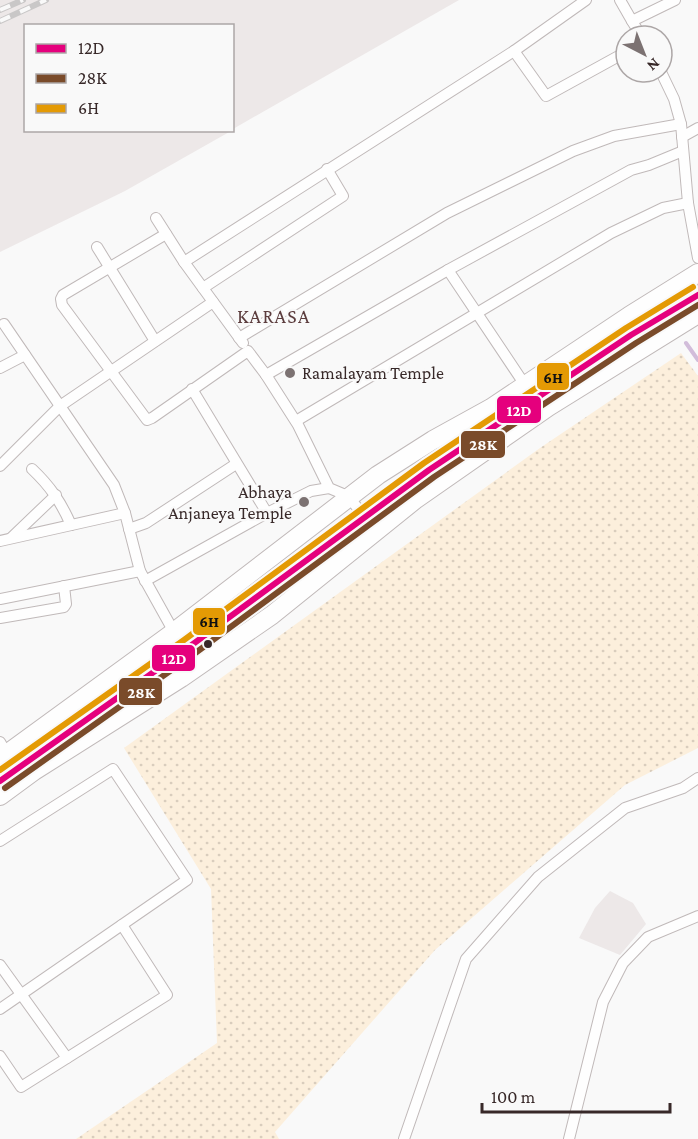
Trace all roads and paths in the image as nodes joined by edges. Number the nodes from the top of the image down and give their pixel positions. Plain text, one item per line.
1 (586, 0) edge
2 (620, 0) edge
3 (675, 0) edge
4 (632, 21) junction
5 (634, 24) edge
6 (514, 51) junction
7 (614, 59) edge
8 (667, 84) edge
9 (681, 124) junction
10 (698, 128) edge
11 (682, 137) junction
12 (683, 151) junction
13 (327, 169) junction
14 (688, 203) junction
15 (156, 218) dead end
16 (166, 234) junction
17 (97, 247) dead end
18 (698, 258) edge
19 (184, 262) junction
20 (109, 268) junction
21 (448, 270) junction
22 (698, 273) edge
23 (203, 288) junction
24 (698, 295) edge
25 (213, 302) junction
26 (478, 313) junction
27 (698, 314) edge
28 (4, 324) dead end
29 (239, 338) junction
30 (155, 341) junction
31 (248, 351) junction
32 (25, 355) junction
33 (0, 368) edge
34 (112, 372) junction
35 (266, 375) junction
36 (525, 385) junction
37 (192, 389) junction
38 (60, 406) junction
39 (296, 421) junction
40 (236, 464) junction
41 (0, 466) edge
42 (32, 469) dead end
43 (328, 488) junction
44 (56, 495) junction
45 (348, 496) junction
46 (125, 513) junction
47 (267, 513) junction
48 (370, 523) junction
49 (72, 525) junction
50 (129, 529) junction
51 (5, 540) edge
52 (140, 571) junction
53 (148, 586) junction
54 (65, 594) junction
55 (0, 599) edge
56 (0, 618) edge
57 (174, 632) junction
58 (2, 751) edge
59 (698, 778) edge
60 (0, 781) edge
61 (0, 796) edge
62 (0, 840) edge
63 (698, 916) edge
64 (122, 925) junction
65 (0, 965) edge
66 (21, 995) junction
67 (0, 1009) edge
68 (0, 1056) edge
69 (67, 1058) junction
70 (404, 1139) edge
71 (569, 1139) edge

1 - 6 street
2 - 4 street
3 - 4 street
4 - 5 street
6 - 7 street
6 - 13 street
8 - 9 street
9 - 11 street
9 - 29 street
10 - 11 street
11 - 12 street
12 - 14 street
12 - 21 street
13 - 19 street
13 - 23 street
14 - 18 street
14 - 26 street
15 - 16 street
16 - 19 street
16 - 20 street
17 - 20 street
19 - 23 street
20 - 30 street
20 - 34 street
21 - 26 street
21 - 35 street
22 - 36 main road
23 - 25 street
24 - 48 main road
25 - 29 street
25 - 30 street
26 - 36 street
26 - 39 street
27 - 48 main road
28 - 32 street
29 - 31 street
30 - 34 street
31 - 35 street
31 - 37 street
32 - 33 street
32 - 38 street
34 - 37 street
34 - 38 street
35 - 39 street
36 - 45 main road
37 - 40 street
38 - 41 street
38 - 46 street
39 - 43 street
40 - 47 street
40 - 50 street
42 - 44 street
43 - 45 street
43 - 47 street
44 - 49 street
44 - 51 street
45 - 48 street
45 - 57 main road
46 - 49 street
46 - 50 street
47 - 53 street
48 - 60 main road
48 - 61 main road
49 - 51 street
50 - 52 street
52 - 53 street
52 - 54 street
53 - 57 street
54 - 55 street
54 - 56 street
57 - 58 main road
59 - 70 street
62 - 64 street
63 - 71 street
64 - 66 street
64 - 69 street
65 - 66 street
66 - 67 street
66 - 69 street
68 - 69 street

